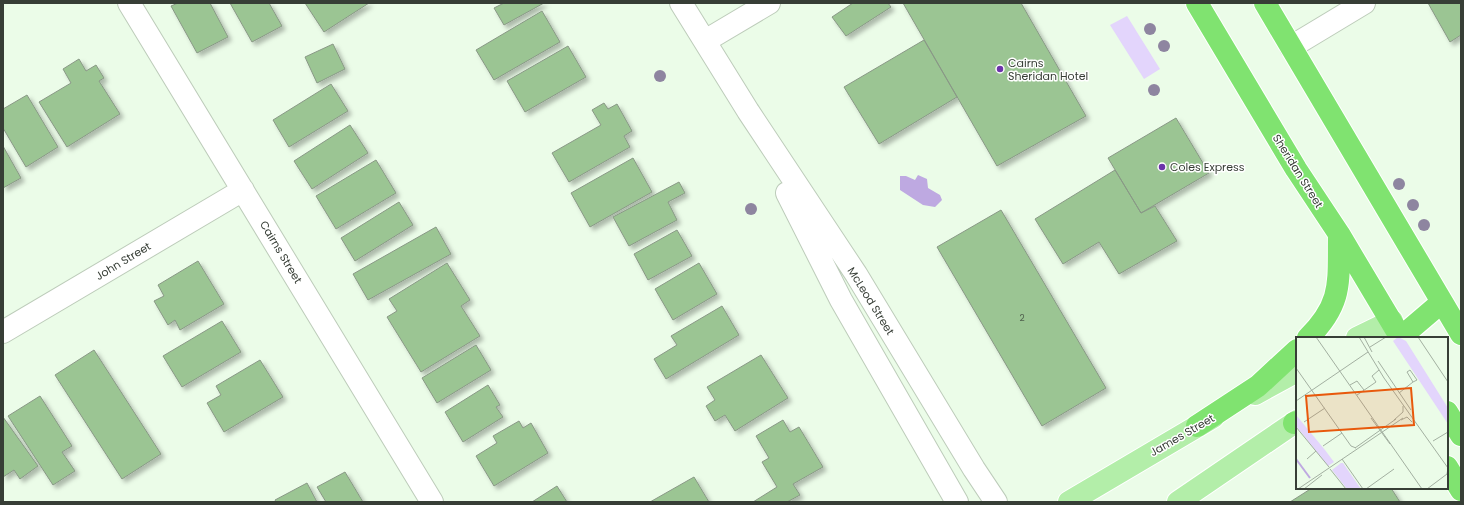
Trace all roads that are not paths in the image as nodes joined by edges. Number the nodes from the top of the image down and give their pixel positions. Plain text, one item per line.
1 (129, 3) edge
2 (681, 3) edge
3 (769, 3) edge
4 (1197, 3) edge
5 (1265, 3) edge
6 (1364, 3) edge
7 (705, 42) junction
8 (1290, 47) junction
9 (742, 102) junction
10 (243, 190) junction
11 (1339, 234) junction
12 (1442, 302) junction
13 (3, 332) edge
14 (1398, 334) edge
15 (1461, 334) edge
16 (1309, 337) edge
17 (1367, 337) edge
18 (1296, 351) edge
19 (1296, 372) edge
20 (1448, 414) edge
21 (1296, 422) edge
22 (1197, 426) junction
23 (1461, 435) edge
24 (1448, 469) edge
25 (1461, 490) edge
26 (432, 502) edge
27 (957, 502) edge
28 (996, 502) edge
29 (1069, 502) edge
30 (1178, 502) edge

1 - 10 street, Cairns Street
2 - 7 street, McLeod Street
3 - 7 street
4 - 11 highway, Sheridan Street
5 - 8 highway
6 - 8 street
7 - 9 street, McLeod Street
8 - 12 highway
9 - 27 street, McLeod Street
9 - 28 street, McLeod Street
10 - 13 street, John Street
10 - 26 street, Cairns Street
11 - 14 highway, Sheridan Street
11 - 16 highway
12 - 14 highway
12 - 15 highway
14 - 17 main road
18 - 22 highway
19 - 22 main road, James Street
20 - 23 highway
21 - 30 main road
22 - 29 main road, James Street
24 - 25 highway

